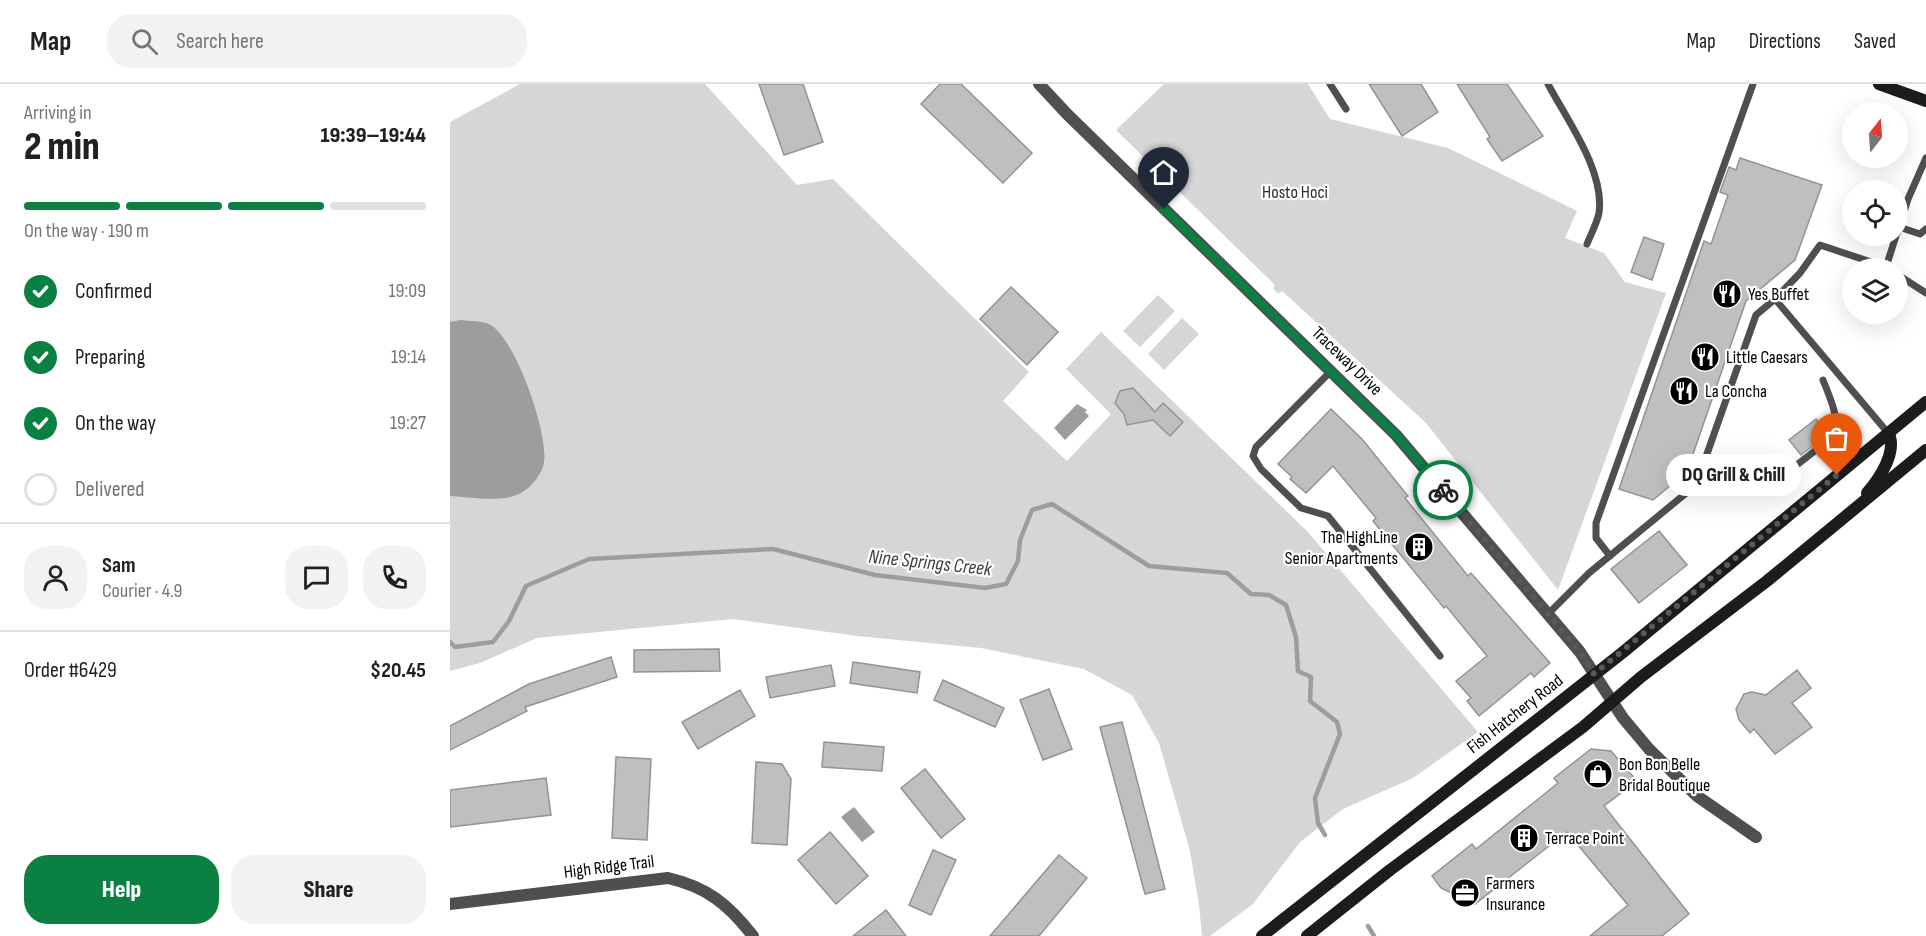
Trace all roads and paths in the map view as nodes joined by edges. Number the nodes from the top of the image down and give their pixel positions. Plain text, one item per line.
1 (1039, 84) edge
2 (1330, 84) edge
3 (1548, 84) edge
4 (1753, 84) edge
5 (1879, 84) edge
6 (1926, 101) edge
7 (1346, 109) dead end
8 (1926, 158) edge
9 (1908, 199) edge
10 (1926, 229) edge
11 (1908, 233) edge
12 (1587, 244) dead end
13 (1858, 258) edge
14 (1908, 281) edge
15 (1926, 293) edge
16 (1775, 299) junction
17 (1331, 371) junction
18 (1823, 380) dead end
19 (1926, 402) edge
20 (1888, 434) junction
21 (1926, 450) edge
22 (1777, 465) dead end
23 (1853, 510) junction
24 (1610, 556) junction
25 (1548, 614) junction
26 (1440, 656) dead end
27 (1594, 674) junction
28 (1612, 701) junction
29 (1756, 837) dead end
30 (450, 904) edge
31 (753, 936) edge
32 (1262, 936) edge
33 (1307, 936) edge

1 - 17 street, Traceway Drive
2 - 7 lane
3 - 12 lane
4 - 24 lane
5 - 6 main road
8 - 9 lane
10 - 11 lane
13 - 16 lane
14 - 15 lane
16 - 20 lane
16 - 24 lane
17 - 25 street, Traceway Drive
17 - 26 lane
18 - 22 lane
19 - 20 main road, Fish Hatchery Road
20 - 23 main road
20 - 27 main road, Fish Hatchery Road
21 - 23 main road
23 - 28 main road
24 - 25 lane
25 - 27 street, Traceway Drive
27 - 28 street, Traceway Drive
27 - 32 main road, Fish Hatchery Road
28 - 29 street, Traceway Drive
28 - 33 main road
30 - 31 street, High Ridge Trail

